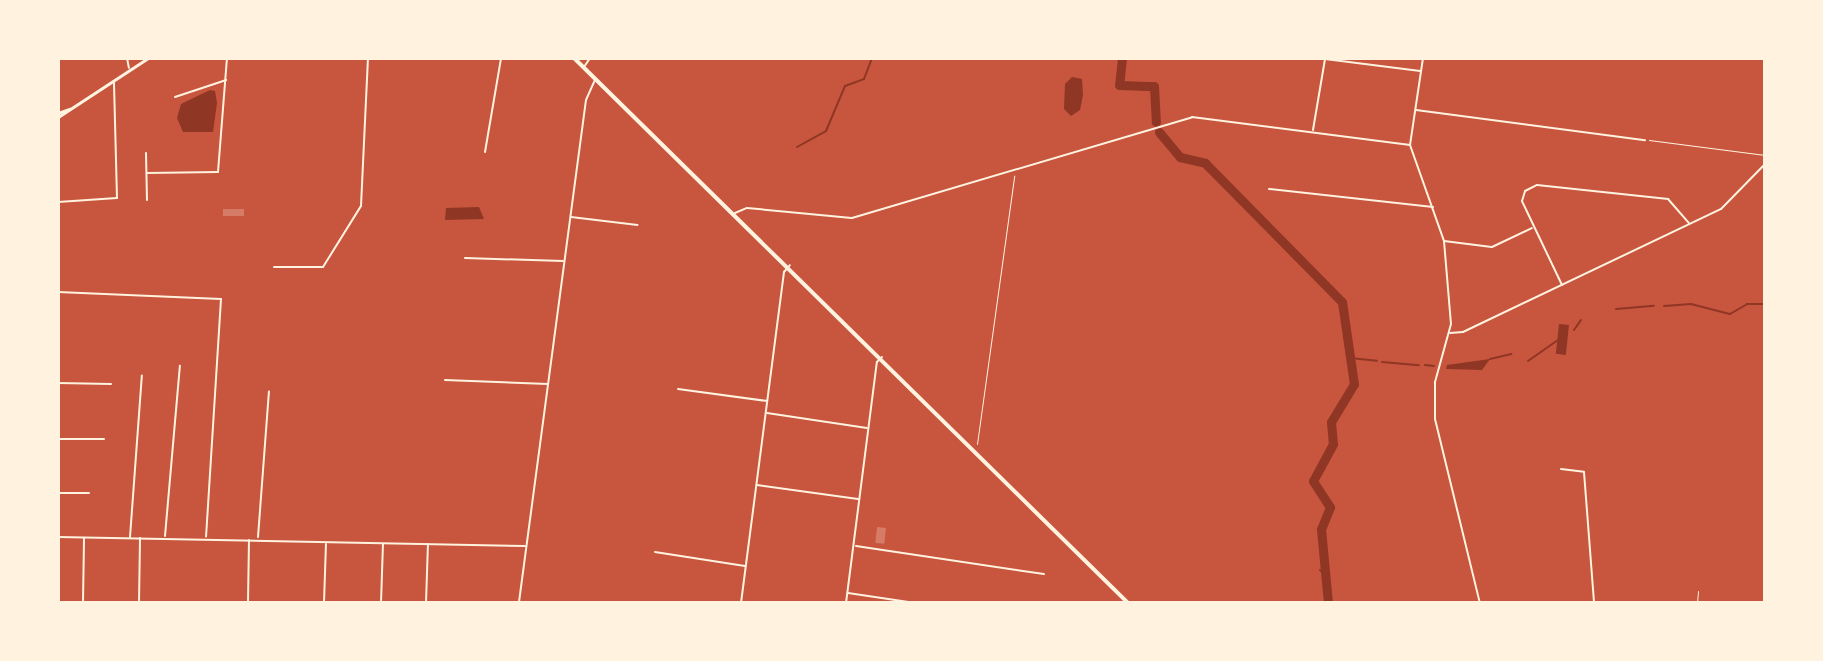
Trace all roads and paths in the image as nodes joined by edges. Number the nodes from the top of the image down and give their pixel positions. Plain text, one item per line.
1 (127, 58) edge
2 (148, 58) edge
3 (227, 58) edge
4 (368, 58) edge
5 (501, 58) edge
6 (574, 58) edge
7 (590, 58) edge
8 (1423, 58) edge
9 (584, 67) junction
10 (130, 70) junction
11 (1421, 71) junction
12 (596, 79) junction
13 (114, 80) junction
14 (226, 80) junction
15 (175, 97) dead end
16 (1416, 110) junction
17 (58, 115) edge
18 (1313, 131) junction
19 (1645, 140) joint
20 (1410, 145) junction
21 (485, 152) dead end
22 (146, 153) dead end
23 (1765, 155) edge
24 (1765, 164) edge
25 (1014, 171) dead end
26 (147, 173) junction
27 (1269, 189) dead end
28 (147, 200) dead end
29 (58, 202) edge
30 (1433, 207) junction
31 (735, 213) junction
32 (571, 217) junction
33 (1690, 224) junction
34 (638, 225) dead end
35 (1533, 227) junction
36 (1444, 241) junction
37 (465, 258) dead end
38 (565, 261) junction
39 (790, 265) junction
40 (274, 267) dead end
41 (1562, 285) junction
42 (58, 292) edge
43 (1450, 333) junction
44 (882, 357) junction
45 (180, 366) dead end
46 (142, 375) dead end
47 (445, 380) dead end
48 (58, 383) edge
49 (111, 384) dead end
50 (548, 384) junction
51 (678, 389) dead end
52 (269, 391) dead end
53 (767, 401) junction
54 (765, 413) junction
55 (869, 428) junction
56 (58, 439) edge
57 (104, 439) dead end
58 (976, 451) junction
59 (1561, 469) dead end
60 (756, 484) junction
61 (58, 493) edge
62 (89, 493) dead end
63 (860, 500) junction
64 (58, 537) edge
65 (130, 537) junction
66 (140, 537) junction
67 (84, 538) junction
68 (165, 538) junction
69 (206, 539) junction
70 (249, 539) junction
71 (258, 539) junction
72 (326, 542) junction
73 (383, 543) junction
74 (428, 544) junction
75 (527, 546) junction
76 (854, 546) junction
77 (655, 552) dead end
78 (746, 566) junction
79 (1044, 574) dead end
80 (1698, 591) dead end
81 (847, 593) junction
82 (519, 602) edge
83 (83, 603) edge
84 (139, 603) edge
85 (248, 603) edge
86 (324, 603) edge
87 (381, 603) edge
88 (426, 603) edge
89 (741, 603) edge
90 (846, 603) edge
91 (915, 603) edge
92 (1128, 603) edge
93 (1480, 603) edge
94 (1594, 603) edge
95 (1697, 603) edge

1 - 10 street
2 - 10 street
3 - 14 street
4 - 40 street
5 - 21 street
6 - 9 highway
7 - 9 street
8 - 11 street
9 - 12 highway
10 - 13 street
11 - 16 street
11 - 18 street
12 - 31 highway
12 - 32 street
13 - 17 street
13 - 29 street
14 - 15 street
14 - 26 street
16 - 19 street
16 - 20 street
18 - 20 street
18 - 31 street
19 - 23 path
20 - 30 street
22 - 26 street
24 - 33 street
25 - 58 path
26 - 28 street
27 - 30 street
30 - 36 street
31 - 39 highway
32 - 34 street
32 - 38 street
33 - 35 street
33 - 41 street
35 - 36 street
35 - 41 street
36 - 43 street
37 - 38 street
38 - 50 street
39 - 44 highway
39 - 53 street
41 - 43 street
42 - 69 street
43 - 93 street
44 - 55 street
44 - 58 highway
45 - 68 street
46 - 65 street
47 - 50 street
48 - 49 street
50 - 75 street
51 - 53 street
52 - 71 street
53 - 54 street
54 - 55 street
54 - 60 street
55 - 63 street
56 - 57 street
58 - 92 highway
59 - 94 street
60 - 63 street
60 - 78 street
61 - 62 street
63 - 76 street
64 - 67 street
65 - 66 street
65 - 67 street
66 - 68 street
66 - 84 street
67 - 83 street
68 - 69 street
69 - 70 street
70 - 71 street
70 - 85 street
71 - 72 street
72 - 73 street
72 - 86 street
73 - 74 street
73 - 87 street
74 - 75 street
74 - 88 street
75 - 82 street
76 - 79 street
76 - 81 street
77 - 78 street
78 - 89 street
80 - 95 path
81 - 90 street
81 - 91 street

